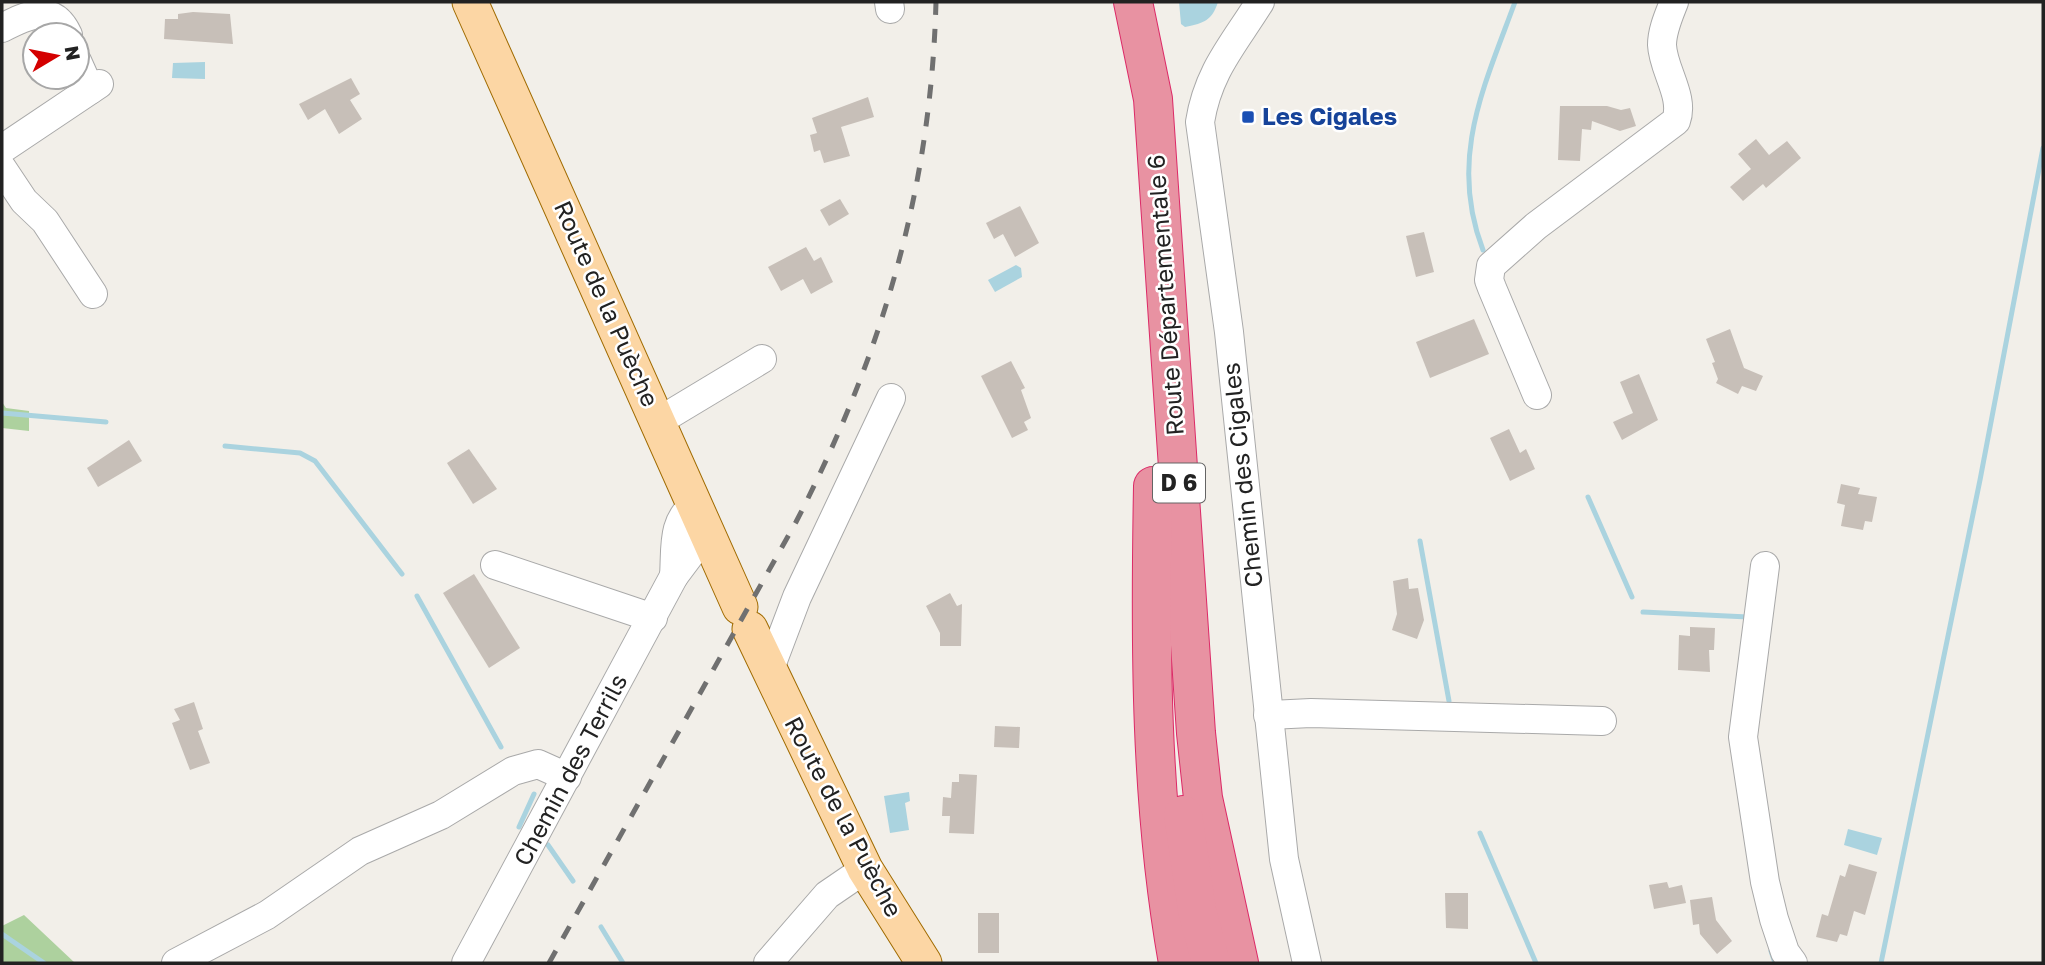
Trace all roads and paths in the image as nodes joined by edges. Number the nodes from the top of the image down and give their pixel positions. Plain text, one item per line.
1 (470, 2) edge
2 (1108, 2) edge
3 (1133, 2) edge
4 (1260, 2) edge
5 (1674, 2) edge
6 (59, 21) edge
7 (2, 28) edge
8 (89, 91) edge
9 (2, 149) edge
10 (2, 169) edge
11 (93, 294) dead end
12 (762, 359) dead end
13 (1537, 395) dead end
14 (891, 398) dead end
15 (659, 421) junction
16 (1153, 486) junction
17 (696, 504) junction
18 (710, 537) junction
19 (495, 565) dead end
20 (1765, 566) dead end
21 (674, 576) junction
22 (653, 618) junction
23 (769, 671) junction
24 (1268, 715) junction
25 (1602, 721) dead end
26 (567, 777) junction
27 (1203, 798) junction
28 (865, 869) junction
29 (176, 963) edge
30 (466, 963) edge
31 (768, 963) edge
32 (924, 963) edge
33 (1178, 963) edge
34 (1211, 963) edge
35 (1239, 963) edge
36 (1252, 963) edge
37 (1307, 963) edge
38 (1793, 963) edge

1 - 15 main road, Route de la Puèche
2 - 16 highway, Route Départementale 6 / D 6
3 - 27 highway, Route Départementale 6 / D 6
4 - 24 street, Chemin des Cigales
5 - 13 street
6 - 7 street
8 - 9 street
10 - 11 street
12 - 15 street
14 - 23 street
15 - 17 main road, Route de la Puèche
16 - 33 highway
16 - 34 highway, Route Départementale 6 / D 6
17 - 18 main road, Route de la Puèche
17 - 21 street, Chemin des Terrils
18 - 21 street, Chemin des Terrils
18 - 23 main road, Route de la Puèche
19 - 22 street
20 - 38 street
21 - 22 street, Chemin des Terrils
22 - 26 street, Chemin des Terrils
23 - 28 main road, Route de la Puèche
24 - 25 street
24 - 37 street, Chemin des Cigales
26 - 29 street
26 - 30 street, Chemin des Terrils
27 - 35 highway, Route Départementale 6 / D 6
27 - 36 highway
28 - 31 street
28 - 32 main road, Route de la Puèche

